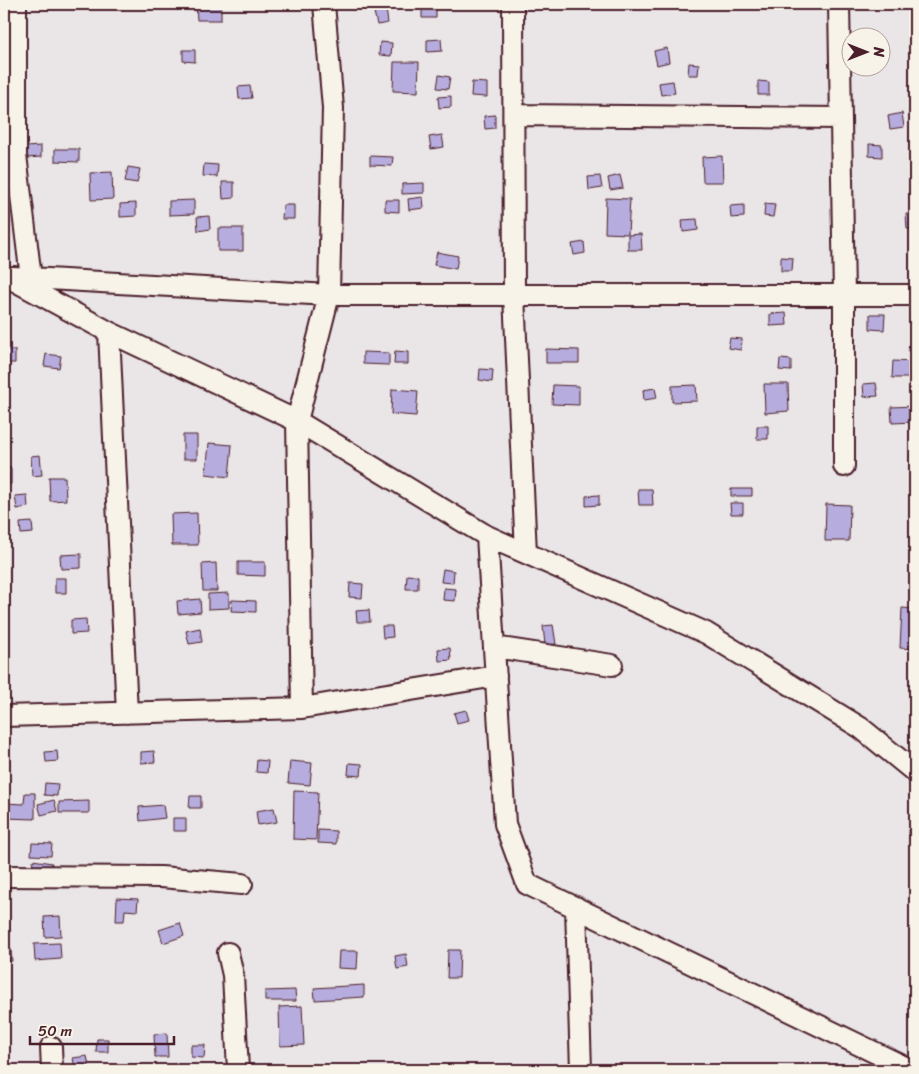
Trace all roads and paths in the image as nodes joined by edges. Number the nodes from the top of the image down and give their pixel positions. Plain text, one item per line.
1 (16, 4) edge
2 (324, 4) edge
3 (513, 4) edge
4 (839, 4) edge
5 (514, 115) junction
6 (841, 118) junction
7 (5, 276) edge
8 (31, 278) junction
9 (329, 294) junction
10 (514, 294) junction
11 (844, 294) junction
12 (915, 295) edge
13 (109, 332) junction
14 (297, 421) junction
15 (844, 466) dead end
16 (487, 536) junction
17 (526, 553) junction
18 (494, 647) junction
19 (612, 665) dead end
20 (496, 676) junction
21 (302, 708) junction
22 (127, 713) junction
23 (4, 716) edge
24 (915, 772) edge
25 (4, 876) edge
26 (242, 884) dead end
27 (576, 907) junction
28 (228, 953) dead end
29 (51, 1047) dead end
30 (52, 1070) edge
31 (238, 1070) edge
32 (581, 1070) edge
33 (911, 1070) edge

1 - 8 street
2 - 9 street
3 - 5 street
4 - 6 street
5 - 6 street
5 - 10 street
6 - 11 street
7 - 8 street
7 - 13 street
8 - 9 street
9 - 10 street
9 - 14 street
10 - 11 street
10 - 17 street
11 - 12 street
11 - 15 street
13 - 14 street
13 - 22 street
14 - 16 street
14 - 21 street
16 - 17 street
16 - 18 street
17 - 24 street
18 - 19 street
18 - 20 street
20 - 21 street
20 - 27 street
21 - 22 street
22 - 23 street
25 - 26 street
27 - 32 street
27 - 33 street
28 - 31 street
29 - 30 street

